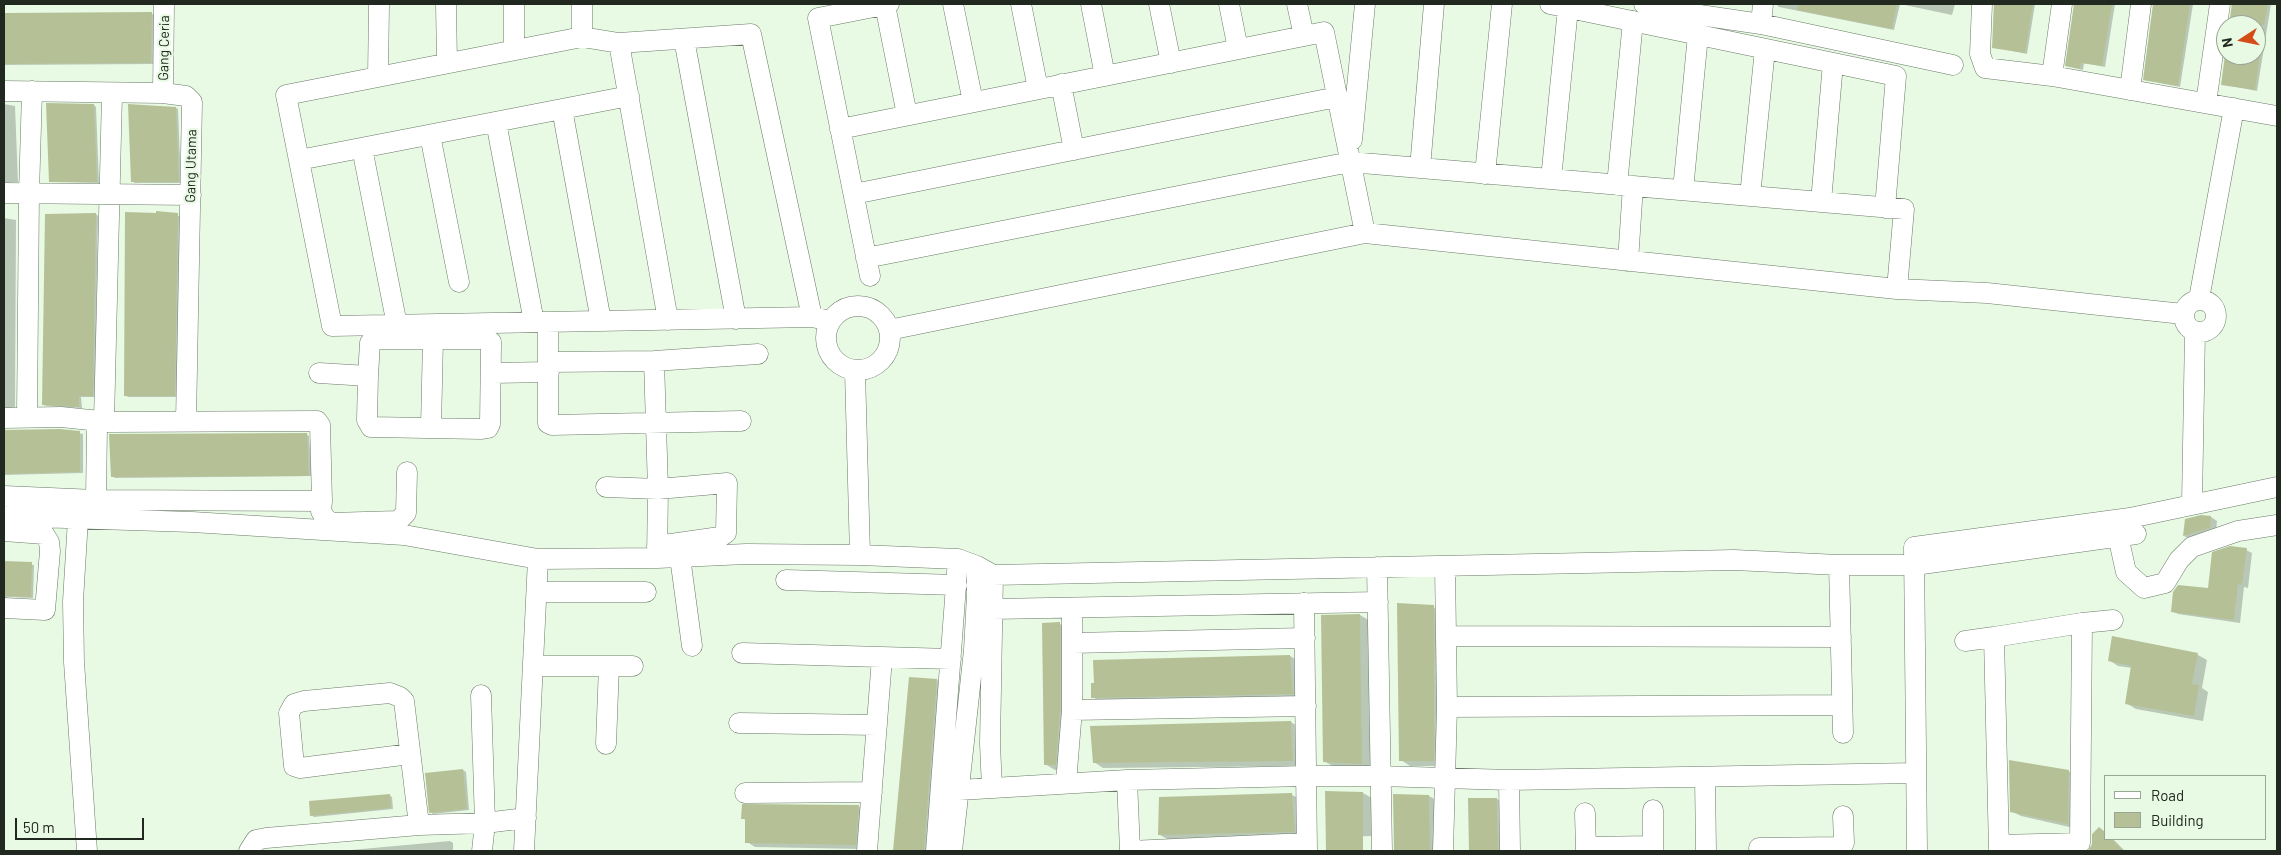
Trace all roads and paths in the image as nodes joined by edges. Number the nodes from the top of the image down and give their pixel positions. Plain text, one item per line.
1 (164, 4) edge
2 (379, 4) edge
3 (446, 4) edge
4 (514, 4) edge
5 (582, 4) edge
6 (887, 4) edge
7 (953, 4) edge
8 (1021, 4) edge
9 (1091, 4) edge
10 (1159, 4) edge
11 (1229, 4) edge
12 (1297, 4) edge
13 (1365, 4) edge
14 (1434, 4) edge
15 (1502, 4) edge
16 (1644, 4) edge
17 (1763, 4) edge
18 (1982, 4) edge
19 (2062, 4) edge
20 (2141, 4) edge
21 (2220, 4) edge
22 (1559, 6) edge
23 (1687, 8) edge
24 (1633, 21) junction
25 (1761, 24) junction
26 (1698, 35) junction
27 (1304, 36) junction
28 (582, 37) junction
29 (684, 39) junction
30 (620, 43) junction
31 (1238, 49) junction
32 (1765, 49) junction
33 (514, 50) junction
34 (447, 63) junction
35 (1171, 63) junction
36 (1833, 63) junction
37 (1953, 65) dead end
38 (1105, 76) junction
39 (2052, 76) junction
40 (378, 77) junction
41 (1061, 84) junction
42 (1038, 89) junction
43 (2130, 90) junction
44 (4, 91) edge
45 (32, 91) junction
46 (163, 93) junction
47 (112, 94) junction
48 (629, 96) junction
49 (1338, 97) junction
50 (973, 102) junction
51 (2206, 102) junction
52 (2234, 108) junction
53 (562, 109) junction
54 (907, 115) junction
55 (2277, 116) edge
56 (496, 122) junction
57 (840, 129) junction
58 (430, 135) junction
59 (362, 148) junction
60 (1074, 150) junction
61 (299, 160) junction
62 (1350, 162) junction
63 (1420, 168) junction
64 (1485, 174) junction
65 (1551, 179) junction
66 (1625, 185) junction
67 (1683, 190) junction
68 (4, 193) edge
69 (29, 194) junction
70 (854, 194) junction
71 (111, 195) junction
72 (191, 195) junction
73 (1750, 196) junction
74 (1821, 202) junction
75 (1885, 208) junction
76 (1365, 233) junction
77 (1628, 260) junction
78 (459, 282) dead end
79 (1897, 289) junction
80 (2199, 299) junction
81 (2183, 314) junction
82 (736, 318) junction
83 (821, 319) junction
84 (668, 320) junction
85 (601, 321) junction
86 (397, 325) junction
87 (541, 327) junction
88 (889, 330) junction
89 (2195, 331) junction
90 (433, 339) junction
91 (758, 354) dead end
92 (654, 361) junction
93 (549, 367) junction
94 (855, 371) junction
95 (319, 373) dead end
96 (492, 373) junction
97 (368, 376) junction
98 (27, 417) junction
99 (4, 418) edge
100 (104, 421) junction
101 (186, 421) junction
102 (741, 421) dead end
103 (656, 423) junction
104 (431, 427) junction
105 (407, 472) dead end
106 (606, 487) dead end
107 (2277, 487) edge
108 (658, 489) junction
109 (4, 496) edge
110 (96, 500) junction
111 (322, 501) junction
112 (2192, 503) junction
113 (4, 516) edge
114 (78, 520) junction
115 (2277, 525) edge
116 (2064, 527) junction
117 (4, 531) edge
118 (2054, 545) junction
119 (657, 552) junction
120 (860, 555) junction
121 (680, 557) junction
122 (538, 559) junction
123 (958, 559) junction
124 (1839, 565) junction
125 (1915, 565) junction
126 (1445, 566) junction
127 (1377, 567) junction
128 (985, 570) junction
129 (786, 580) dead end
130 (957, 585) junction
131 (538, 592) junction
132 (646, 592) dead end
133 (1378, 602) junction
134 (1304, 603) junction
135 (4, 608) edge
136 (1072, 608) junction
137 (993, 609) junction
138 (2113, 620) dead end
139 (2082, 623) junction
140 (1447, 636) junction
141 (1840, 636) junction
142 (1994, 636) junction
143 (1305, 638) junction
144 (1964, 641) dead end
145 (1072, 643) junction
146 (692, 646) dead end
147 (742, 653) dead end
148 (882, 658) junction
149 (951, 659) junction
150 (534, 666) junction
151 (609, 666) junction
152 (633, 666) dead end
153 (481, 695) dead end
154 (1842, 705) junction
155 (1306, 706) junction
156 (1447, 707) junction
157 (1072, 710) junction
158 (738, 723) dead end
159 (877, 725) junction
160 (1843, 732) dead end
161 (606, 744) dead end
162 (410, 754) junction
163 (1916, 773) junction
164 (1308, 776) junction
165 (1380, 776) junction
166 (1705, 777) junction
167 (1443, 778) junction
168 (1127, 780) junction
169 (1509, 780) junction
170 (1066, 783) junction
171 (992, 788) junction
172 (959, 790) junction
173 (872, 792) junction
174 (745, 793) dead end
175 (1653, 810) dead end
176 (1585, 813) dead end
177 (1843, 816) dead end
178 (526, 818) junction
179 (485, 823) junction
180 (419, 825) junction
181 (1307, 847) edge
182 (1653, 848) edge
183 (1844, 848) edge
184 (1999, 848) edge
185 (1586, 849) edge
186 (1771, 849) edge
187 (87, 851) edge
188 (249, 851) edge
189 (482, 851) edge
190 (524, 851) edge
191 (867, 851) edge
192 (936, 851) edge
193 (952, 851) edge
194 (1130, 851) edge
195 (1382, 851) edge
196 (1443, 851) edge
197 (1510, 851) edge
198 (1706, 851) edge
199 (1917, 851) edge

1 - 46 street, Gang Ceria
2 - 40 street
3 - 34 street
4 - 33 street
5 - 28 street
6 - 54 street
6 - 57 street
7 - 50 street
8 - 42 street
9 - 38 street
10 - 35 street
11 - 31 street
12 - 27 street
13 - 62 street
14 - 63 street
15 - 64 street
16 - 23 street
17 - 25 street
18 - 39 street
19 - 39 street
20 - 43 street
21 - 51 street
22 - 24 street
22 - 65 street
23 - 25 street
24 - 26 street
24 - 66 street
25 - 37 street
26 - 32 street
26 - 67 street
27 - 31 street
27 - 49 street
28 - 30 street
28 - 33 street
29 - 30 street
29 - 82 street
29 - 83 street
30 - 48 street
31 - 35 street
32 - 36 street
32 - 73 street
33 - 34 street
34 - 40 street
35 - 38 street
36 - 74 street
36 - 75 street
38 - 41 street
39 - 43 street
40 - 61 street
41 - 42 street
41 - 60 street
42 - 50 street
43 - 51 street
44 - 45 street, Gang Utama
45 - 47 street, Gang Utama
45 - 69 street
46 - 47 street, Gang Utama
46 - 72 street, Gang Utama
47 - 71 street
48 - 53 street
48 - 84 street
49 - 60 street
49 - 62 street
50 - 54 street
51 - 52 street
52 - 55 street
52 - 80 street
53 - 56 street
53 - 85 street
54 - 57 street
56 - 58 street
56 - 87 street
57 - 70 street
58 - 59 street
58 - 78 street
59 - 61 street
59 - 86 street
60 - 70 street
61 - 86 street
62 - 63 street
62 - 70 street
62 - 76 street
63 - 64 street
64 - 65 street
65 - 66 street
66 - 67 street
66 - 77 street
67 - 73 street
68 - 69 street
69 - 71 street
69 - 98 street
71 - 72 street
71 - 100 street
72 - 101 street, Gang Utama
73 - 74 street
74 - 75 street
75 - 79 street
76 - 77 street
76 - 88 street
77 - 79 street
79 - 81 street
80 - 81 street
80 - 89 street
81 - 89 street
82 - 83 street
82 - 84 street
83 - 88 street
83 - 94 street
84 - 85 street
85 - 87 street
86 - 87 street
87 - 93 street
88 - 94 street
89 - 112 street
90 - 96 street
90 - 97 street
90 - 104 street
91 - 92 street
92 - 93 street
92 - 103 street
93 - 96 street
93 - 103 street
94 - 120 street
95 - 97 street
96 - 104 street
97 - 104 street
98 - 99 street
98 - 100 street
100 - 101 street
100 - 110 street
101 - 111 street
102 - 103 street
103 - 108 street
105 - 111 street
106 - 108 street
107 - 112 street
108 - 119 street
108 - 119 street
109 - 110 street
110 - 111 street
112 - 116 street
113 - 114 street
114 - 122 street
114 - 187 street
115 - 118 street
116 - 118 street
116 - 125 street
117 - 135 street
118 - 125 street
119 - 121 street
119 - 122 street
120 - 121 street
120 - 123 street
121 - 146 street
122 - 131 street
123 - 128 street
123 - 130 street
124 - 125 street
124 - 126 street
124 - 141 street
125 - 163 street
126 - 127 street
126 - 140 street
127 - 128 street
127 - 133 street
128 - 137 street
128 - 172 street
129 - 130 street
130 - 149 street
131 - 132 street
131 - 150 street
133 - 134 street
133 - 165 street
134 - 136 street
134 - 143 street
136 - 137 street
136 - 145 street
137 - 171 street
138 - 139 street
139 - 142 street
139 - 184 street
140 - 141 street
140 - 156 street
141 - 154 street
142 - 144 street
142 - 184 street
143 - 145 street
143 - 155 street
145 - 157 street
147 - 148 street
148 - 149 street
148 - 159 street
149 - 192 street
150 - 151 street
150 - 178 street
151 - 152 street
151 - 161 street
153 - 179 street
154 - 156 street
154 - 160 street
155 - 157 street
155 - 164 street
156 - 167 street
157 - 170 street
158 - 159 street
159 - 173 street
162 - 162 street
162 - 180 street
163 - 166 street
163 - 199 street
164 - 165 street
164 - 168 street
164 - 181 street
165 - 167 street
165 - 195 street
166 - 169 street
166 - 198 street
167 - 169 street
167 - 196 street
168 - 170 street
168 - 194 street
169 - 197 street
170 - 171 street
171 - 172 street
172 - 193 street
173 - 174 street
173 - 191 street
175 - 182 street
176 - 185 street
177 - 183 street
178 - 179 street
178 - 190 street
179 - 180 street
179 - 189 street
180 - 188 street
181 - 194 street
182 - 185 street
183 - 186 street

